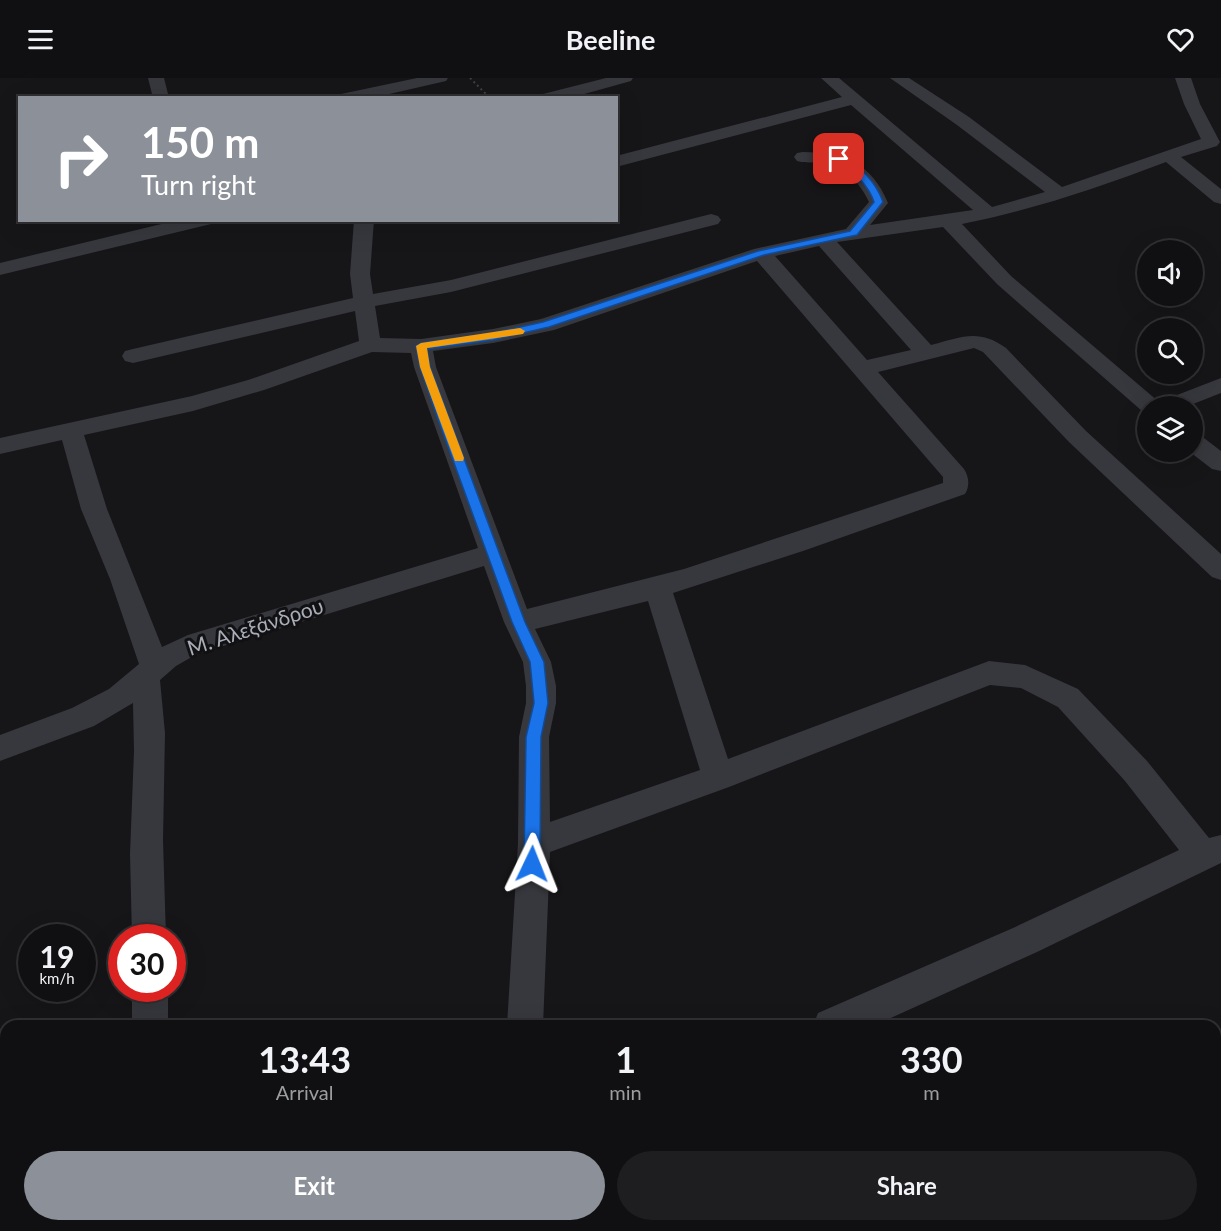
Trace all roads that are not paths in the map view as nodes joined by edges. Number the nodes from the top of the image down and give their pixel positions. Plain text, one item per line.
1 (156, 78) edge
2 (440, 78) edge
3 (624, 78) edge
4 (829, 78) edge
5 (898, 78) edge
6 (1183, 78) edge
7 (342, 94) edge
8 (160, 96) edge
9 (556, 96) edge
10 (855, 99) junction
11 (1216, 141) edge
12 (1168, 155) junction
13 (803, 157) dead end
14 (618, 161) edge
15 (1060, 195) junction
16 (1221, 198) edge
17 (879, 202) junction
18 (989, 214) junction
19 (711, 220) dead end
20 (948, 221) junction
21 (196, 222) edge
22 (369, 223) edge
23 (920, 225) junction
24 (854, 233) junction
25 (823, 239) junction
26 (761, 253) junction
27 (0, 269) edge
28 (364, 302) junction
29 (370, 345) junction
30 (421, 346) junction
31 (924, 351) junction
32 (134, 356) dead end
33 (861, 369) junction
34 (1221, 386) edge
35 (1138, 396) edge
36 (1194, 396) edge
37 (71, 432) junction
38 (0, 446) edge
39 (1203, 449) edge
40 (1221, 463) edge
41 (494, 553) junction
42 (1221, 570) edge
43 (657, 587) junction
44 (518, 622) junction
45 (150, 672) junction
46 (0, 748) edge
47 (718, 777) junction
48 (534, 843) junction
49 (1212, 852) edge
50 (149, 924) edge
51 (150, 1002) edge
52 (150, 1020) edge
53 (525, 1020) edge
54 (845, 1020) edge

1 - 8 street
2 - 7 street
3 - 9 street
4 - 10 street
5 - 15 street
6 - 11 street
10 - 14 street
10 - 18 street
11 - 12 street
12 - 15 street
12 - 16 street
13 - 17 street
15 - 18 street
17 - 23 street
17 - 24 street
18 - 20 street
19 - 28 street
20 - 23 street
20 - 35 street
21 - 27 street
22 - 28 street
23 - 24 street
24 - 25 street
25 - 26 street
25 - 31 street
26 - 30 street
26 - 33 street
28 - 29 street
28 - 32 street
29 - 30 street
29 - 37 street
30 - 41 street
31 - 33 street
31 - 42 street
33 - 43 street
34 - 36 street
37 - 38 street
37 - 45 street
39 - 40 street
41 - 44 street
41 - 45 street, Μ. Αλεξάνδρου
43 - 44 street
43 - 47 street
44 - 48 street
45 - 46 street, Μ. Αλεξάνδρου
45 - 50 street
47 - 48 street
47 - 49 street
48 - 53 street
49 - 54 street
51 - 52 street

